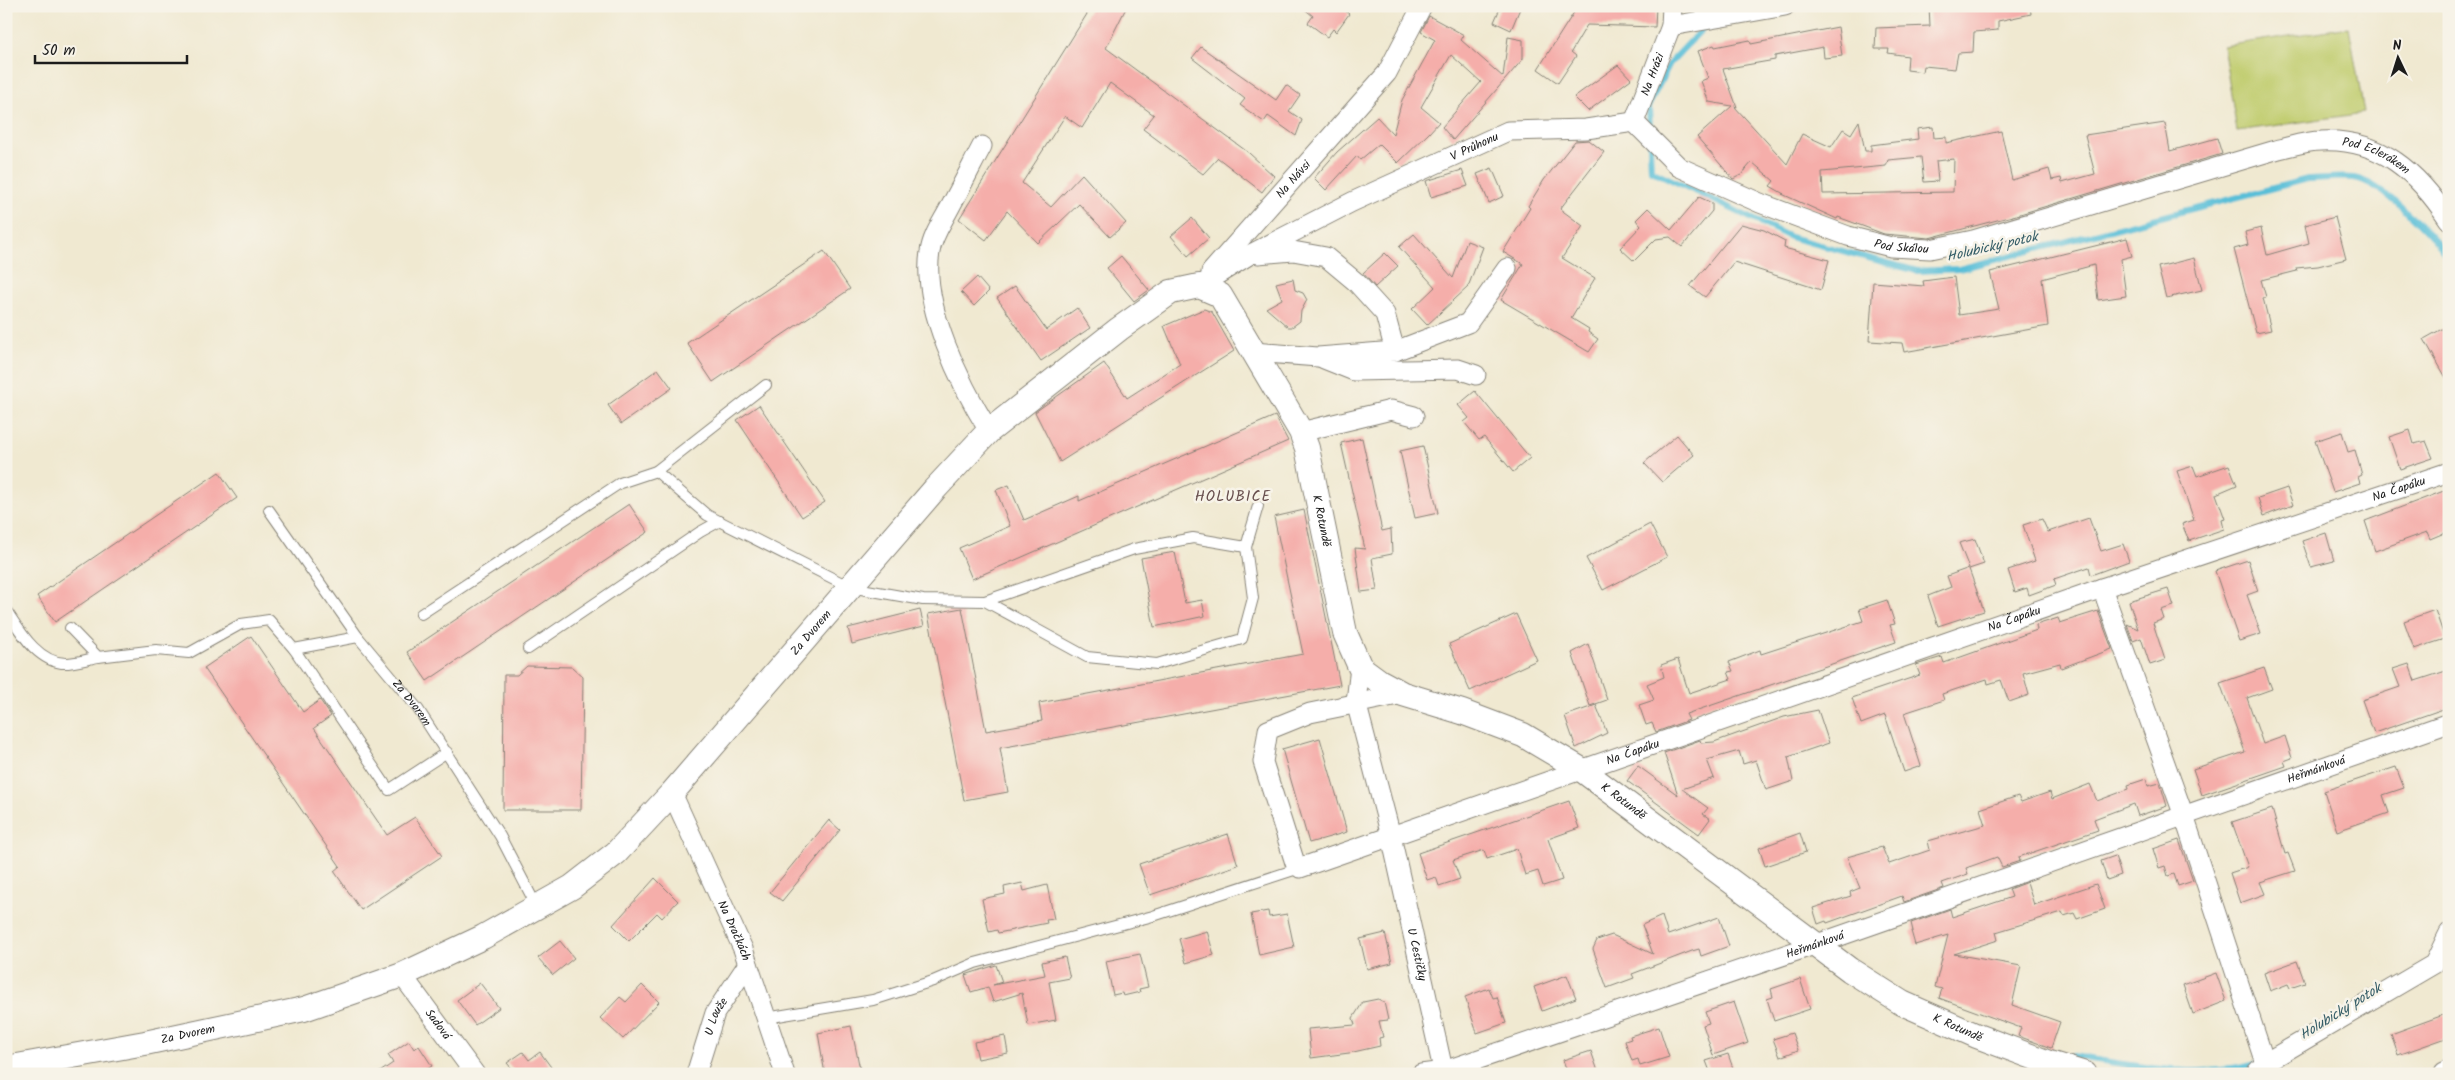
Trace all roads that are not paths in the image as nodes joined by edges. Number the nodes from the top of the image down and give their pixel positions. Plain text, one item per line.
1 (1422, 6) edge
2 (1672, 6) edge
3 (1785, 6) edge
4 (1671, 26) junction
5 (1634, 122) junction
6 (982, 146) dead end
7 (2279, 149) joint
8 (2449, 220) edge
9 (1249, 254) junction
10 (1507, 268) dead end
11 (1200, 286) junction
12 (1395, 351) junction
13 (1253, 352) junction
14 (1318, 357) junction
15 (1476, 375) dead end
16 (766, 385) dead end
17 (1414, 416) dead end
18 (989, 431) junction
19 (1301, 432) junction
20 (656, 471) junction
21 (2449, 472) edge
22 (1258, 506) dead end
23 (269, 510) dead end
24 (720, 521) junction
25 (1246, 547) junction
26 (850, 587) junction
27 (2102, 588) junction
28 (985, 601) junction
29 (6, 610) edge
30 (421, 614) dead end
31 (70, 628) dead end
32 (358, 637) junction
33 (294, 649) junction
34 (528, 649) dead end
35 (98, 657) junction
36 (1360, 667) junction
37 (1403, 694) junction
38 (1356, 702) junction
39 (2449, 724) edge
40 (447, 752) junction
41 (1582, 770) junction
42 (672, 793) junction
43 (2184, 816) junction
44 (1391, 836) junction
45 (1300, 868) junction
46 (537, 907) junction
47 (2449, 934) edge
48 (1817, 944) junction
49 (748, 964) junction
50 (402, 975) junction
51 (766, 1018) junction
52 (6, 1068) edge
53 (2260, 1068) edge
54 (2449, 1072) edge
55 (1444, 1073) edge
56 (475, 1074) edge
57 (696, 1074) edge
58 (785, 1074) edge
59 (1421, 1074) edge
60 (2085, 1074) edge
61 (2445, 1074) edge

1 - 11 street, Na Návsi
2 - 4 street, Na Hrázi
3 - 4 street
4 - 5 street, Na Hrázi
5 - 7 street, Pod Skálou
5 - 9 street, V Průhonu
6 - 18 street
7 - 8 street, Pod Eclerákem
9 - 11 street
9 - 12 street
10 - 12 street
11 - 13 street
11 - 18 street
12 - 14 street
13 - 14 street
13 - 19 street
14 - 15 street
16 - 20 lane
17 - 19 street
18 - 26 street, Za Dvorem
19 - 36 street, K Rotundě
20 - 24 lane
20 - 30 lane
21 - 27 street, Na Čapáku
22 - 25 lane
23 - 32 lane, Za Dvorem
24 - 26 lane
24 - 34 lane
25 - 28 lane
25 - 28 lane
26 - 28 lane
26 - 42 street, Za Dvorem
27 - 41 street, Na Čapáku
27 - 43 street
29 - 35 lane
31 - 35 lane
32 - 33 lane
32 - 40 lane, Za Dvorem
33 - 35 lane
33 - 40 lane
36 - 37 street, K Rotundě
36 - 38 street
37 - 38 street
37 - 41 street, K Rotundě
38 - 44 street, U Cestičky
38 - 45 street
39 - 43 street, Heřmánková
40 - 46 lane, Za Dvorem
41 - 44 street, Na Čapáku
41 - 48 street, K Rotundě
42 - 46 street, Za Dvorem
42 - 49 street, Na Dračkách
43 - 48 street, Heřmánková
43 - 53 street
44 - 45 street, Na Čapáku
44 - 55 street, U Cestičky
45 - 51 lane
46 - 50 street, Za Dvorem
47 - 53 street
48 - 55 street, Heřmánková
48 - 60 street, K Rotundě
49 - 51 street, Na Dračkách
49 - 57 street, U Louže
50 - 52 street, Za Dvorem
50 - 56 street, Sadová
51 - 58 street, Na Dračkách
54 - 61 street
55 - 59 street, Heřmánková

